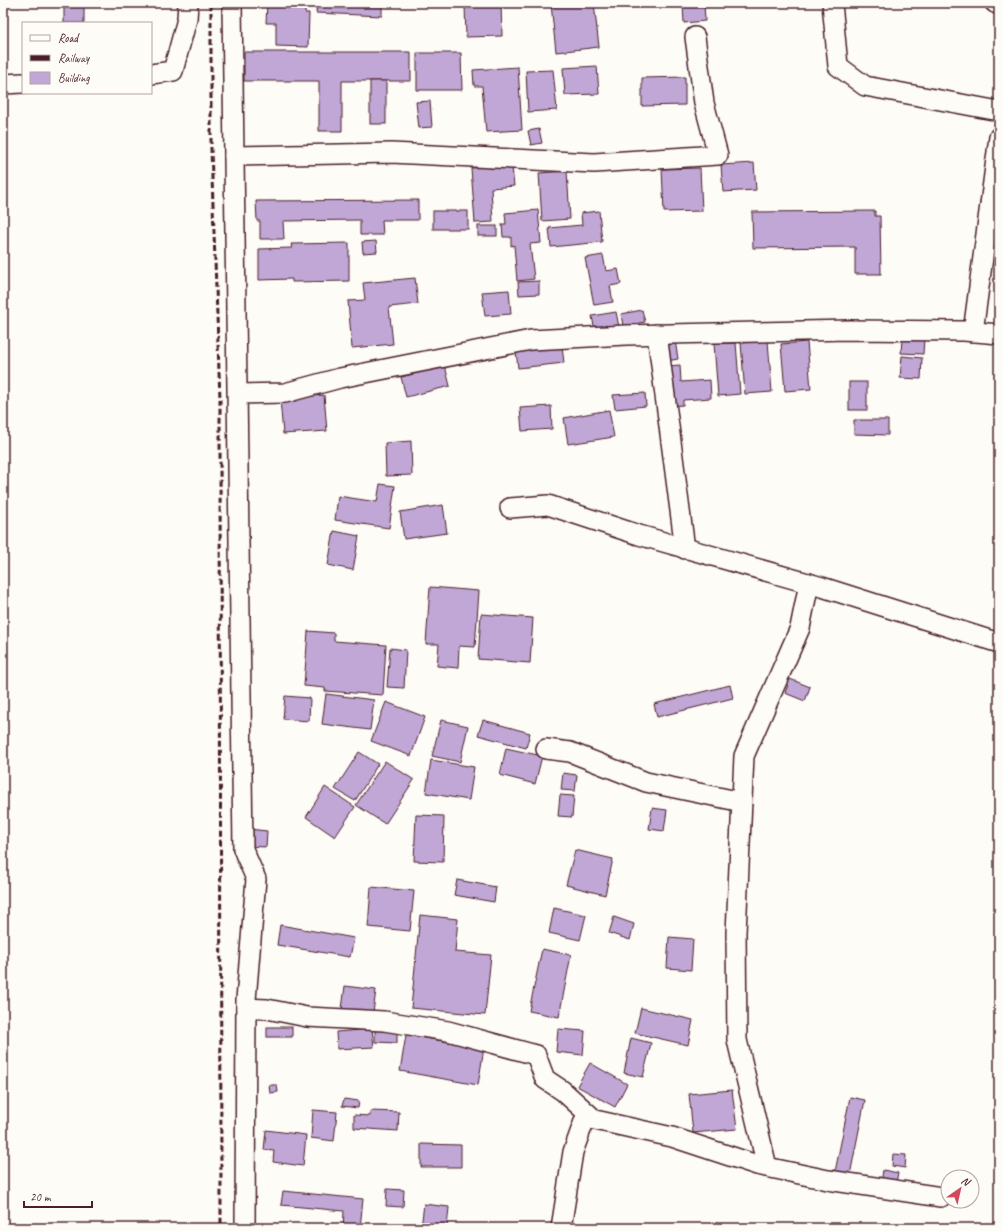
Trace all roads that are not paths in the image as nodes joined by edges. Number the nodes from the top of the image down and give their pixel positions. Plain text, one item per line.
1 (188, 3) edge
2 (232, 3) edge
3 (832, 3) edge
4 (995, 3) edge
5 (999, 6) edge
6 (696, 37) dead end
7 (152, 74) edge
8 (22, 83) edge
9 (3, 84) edge
10 (999, 111) edge
11 (999, 137) edge
12 (234, 156) junction
13 (973, 332) junction
14 (657, 334) junction
15 (999, 334) edge
16 (238, 394) junction
17 (510, 508) dead end
18 (685, 549) junction
19 (809, 583) junction
20 (999, 642) edge
21 (546, 749) dead end
22 (742, 802) junction
23 (246, 1008) junction
24 (587, 1113) junction
25 (767, 1167) junction
26 (940, 1197) edge
27 (245, 1228) edge
28 (561, 1228) edge

1 - 7 street
2 - 12 street
3 - 10 street
4 - 5 street
6 - 12 street
8 - 9 street
11 - 13 street
12 - 16 street
13 - 14 street
13 - 15 street
14 - 16 street
14 - 18 street
16 - 23 street
17 - 18 street
18 - 19 street
19 - 20 street
19 - 22 street
21 - 22 street
22 - 25 street
23 - 24 street
23 - 27 street
24 - 25 street
24 - 28 street
25 - 26 street

